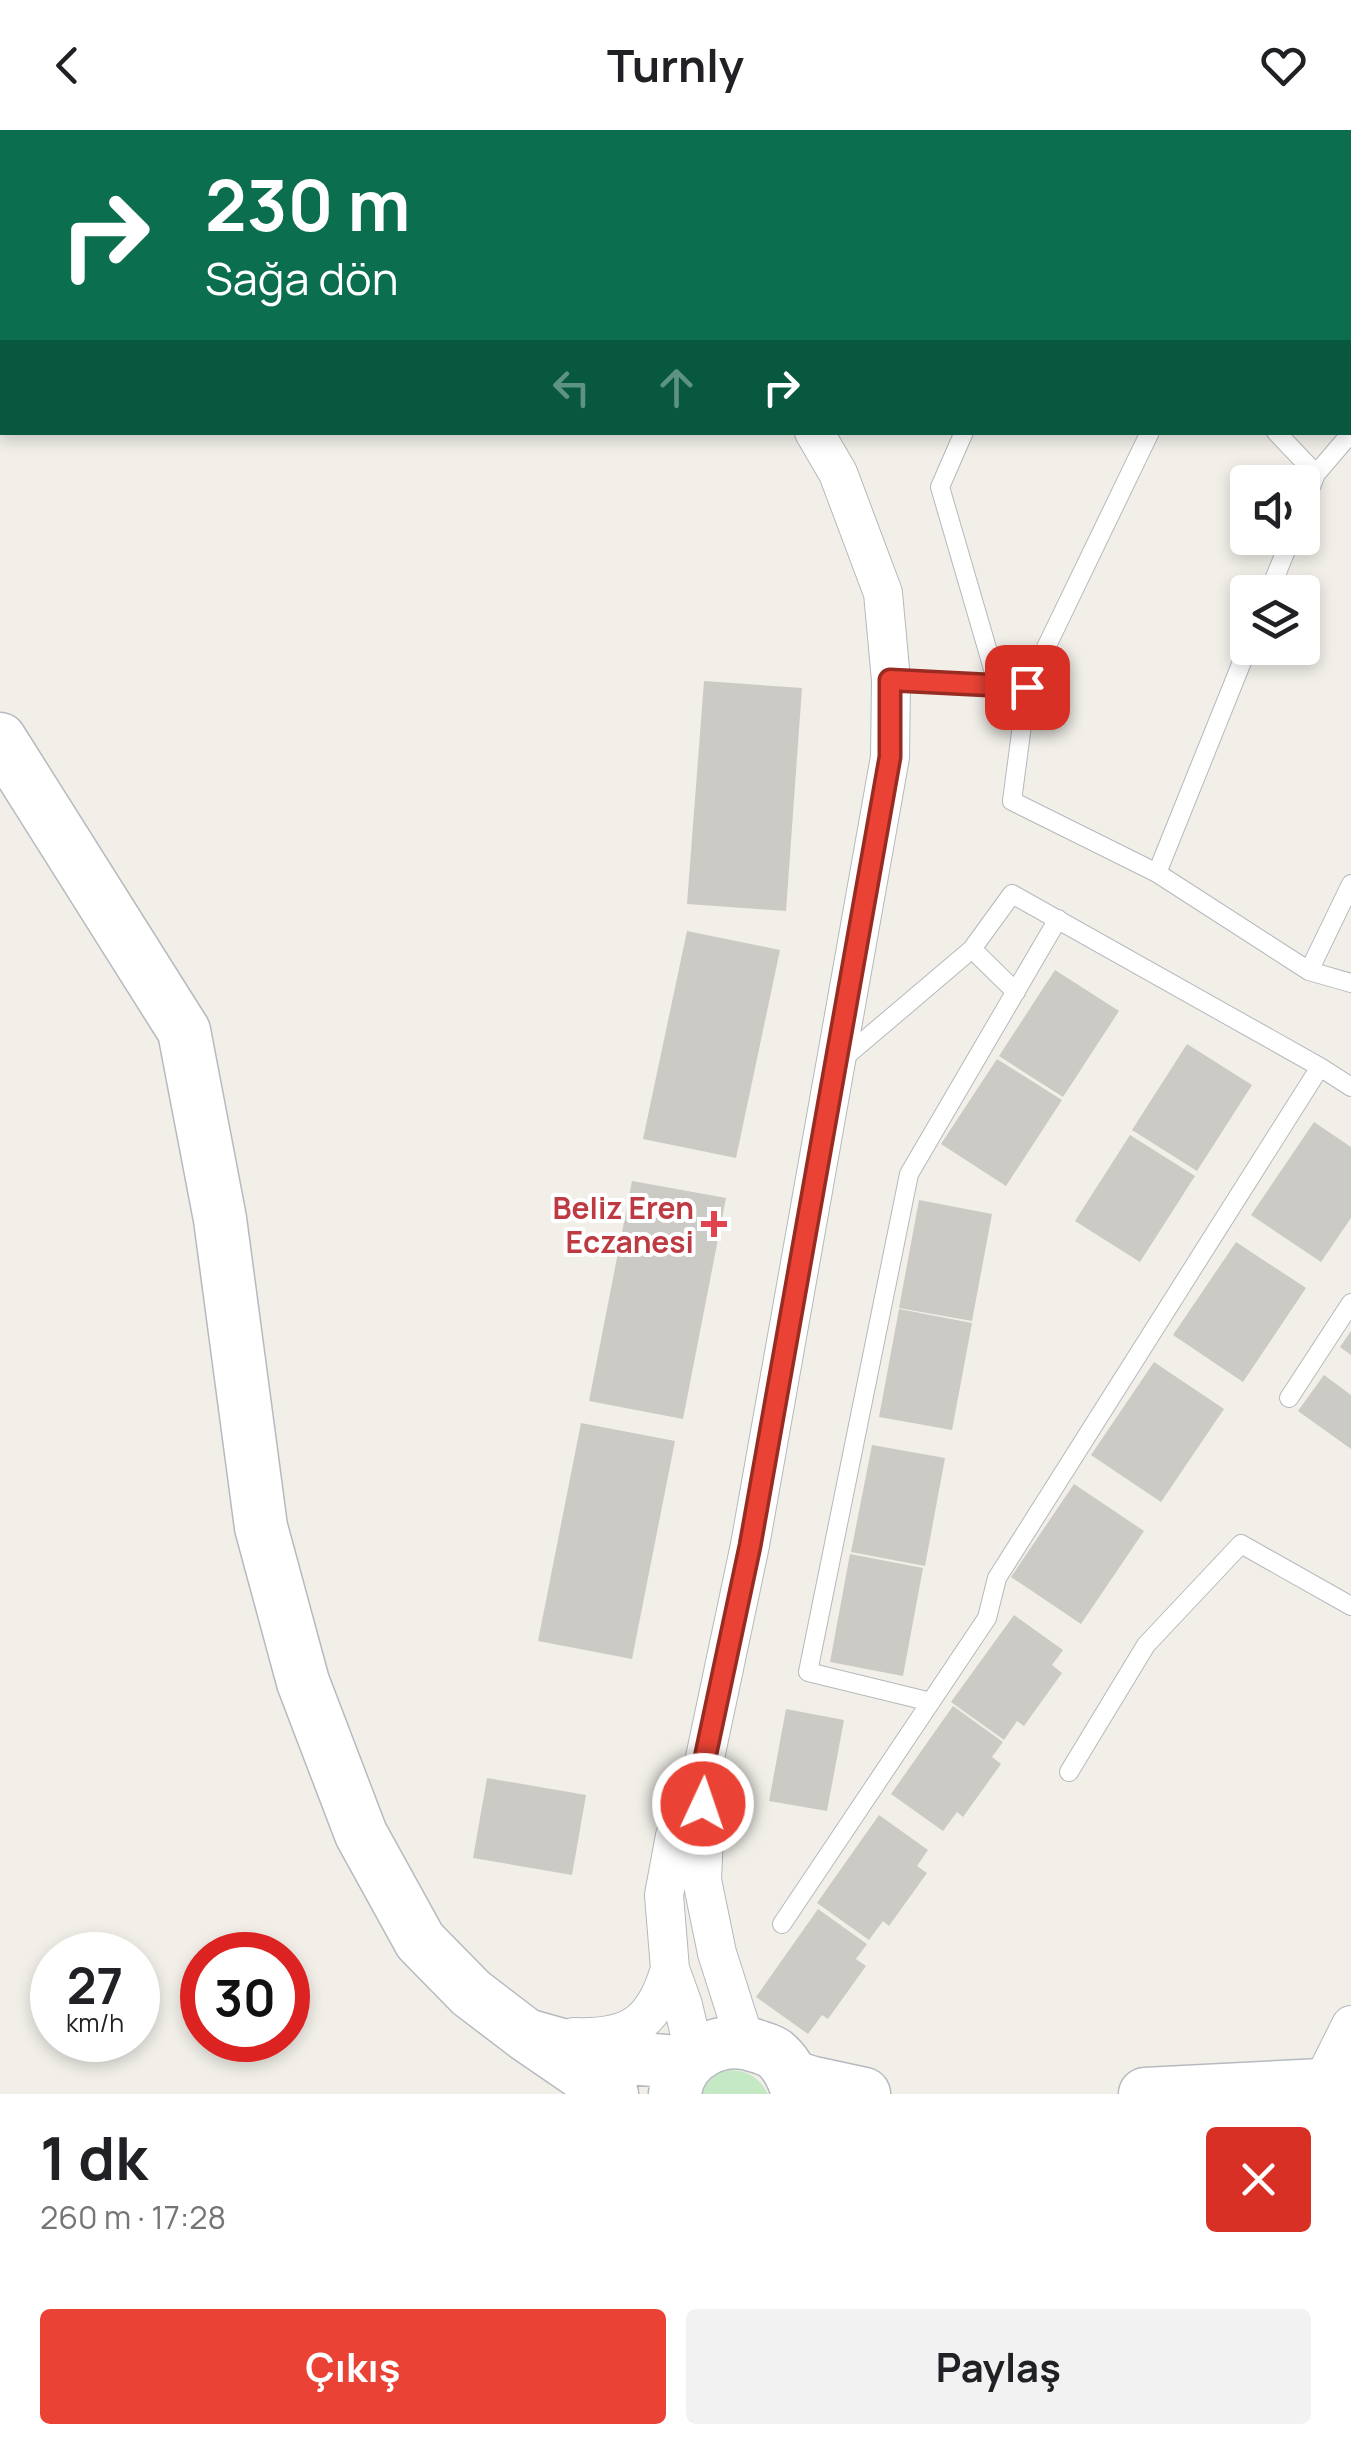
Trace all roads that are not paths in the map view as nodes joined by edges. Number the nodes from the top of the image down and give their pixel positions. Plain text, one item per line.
1 (816, 435) edge
2 (963, 435) edge
3 (1149, 435) edge
4 (1279, 435) edge
5 (1349, 435) edge
6 (1307, 465) edge
7 (1320, 469) edge
8 (1240, 665) edge
9 (890, 680) junction
10 (998, 686) junction
11 (1027, 687) junction
12 (0, 739) edge
13 (1157, 873) junction
14 (1351, 884) edge
15 (1058, 920) junction
16 (972, 949) junction
17 (1309, 971) junction
18 (1351, 983) edge
19 (1016, 992) junction
20 (835, 1066) junction
21 (1320, 1068) junction
22 (1351, 1088) edge
23 (1351, 1303) edge
24 (1289, 1398) dead end
25 (1351, 1606) edge
26 (931, 1702) junction
27 (702, 1772) junction
28 (1069, 1772) dead end
29 (782, 1924) dead end
30 (670, 1969) junction
31 (1351, 2025) edge
32 (526, 2035) junction
33 (745, 2041) junction
34 (686, 2071) edge
35 (796, 2085) edge
36 (1336, 2088) edge
37 (612, 2094) edge
38 (864, 2094) edge
39 (1145, 2094) edge

1 - 9 street
2 - 10 lane
3 - 11 lane
4 - 6 lane
5 - 7 lane
8 - 13 lane
9 - 10 lane
9 - 20 street
10 - 11 lane
11 - 13 lane
12 - 32 street
13 - 17 lane
14 - 17 lane
15 - 16 lane
15 - 19 lane
15 - 21 lane
16 - 19 lane
16 - 20 lane
17 - 18 lane
19 - 26 lane
20 - 27 street
21 - 22 lane
21 - 26 lane
23 - 24 lane
25 - 28 lane
26 - 29 lane
27 - 30 street
27 - 33 street
30 - 32 street
30 - 34 street
31 - 36 street
32 - 34 street
32 - 37 street
33 - 34 street
33 - 35 street
35 - 38 street
36 - 39 street

